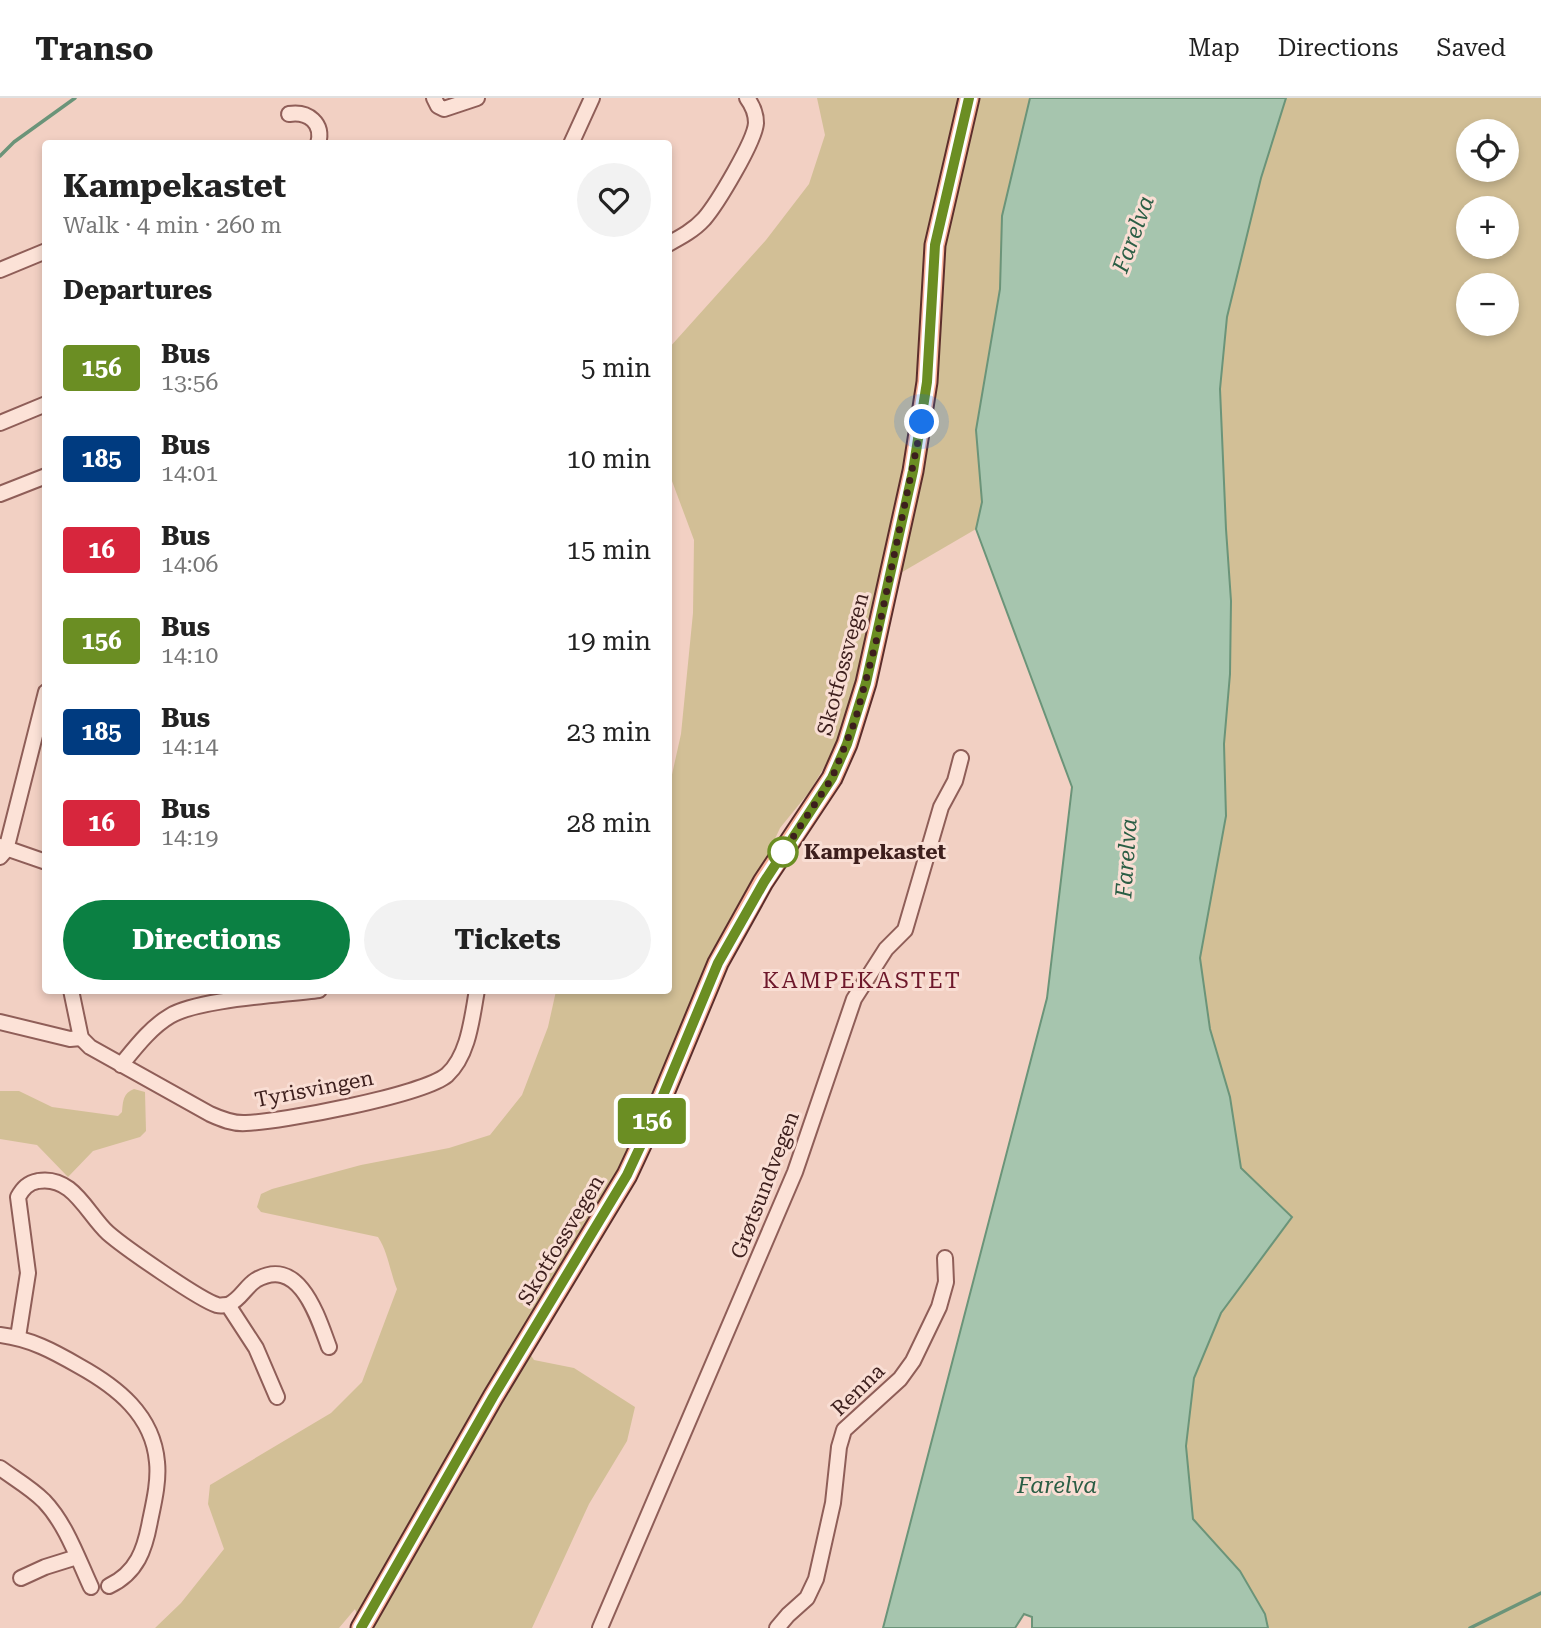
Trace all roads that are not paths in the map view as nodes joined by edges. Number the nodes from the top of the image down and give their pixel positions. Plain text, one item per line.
1 (434, 98) edge
2 (477, 98) edge
3 (592, 98) edge
4 (747, 98) edge
5 (969, 98) edge
6 (289, 114) dead end
7 (319, 140) edge
8 (573, 140) edge
9 (672, 241) edge
10 (42, 253) edge
11 (0, 270) edge
12 (42, 406) edge
13 (0, 423) edge
14 (42, 478) edge
15 (0, 494) edge
16 (42, 706) edge
17 (961, 758) dead end
18 (2, 851) edge
19 (42, 861) edge
20 (72, 994) edge
21 (288, 994) edge
22 (476, 994) edge
23 (0, 1022) edge
24 (81, 1038) junction
25 (121, 1065) junction
26 (945, 1258) dead end
27 (228, 1305) junction
28 (0, 1335) edge
29 (18, 1337) junction
30 (329, 1347) dead end
31 (277, 1397) dead end
32 (0, 1468) edge
33 (77, 1557) junction
34 (21, 1578) dead end
35 (109, 1586) dead end
36 (91, 1587) dead end
37 (361, 1628) edge
38 (600, 1628) edge
39 (777, 1628) edge

1 - 2 street
3 - 8 street
4 - 9 street
5 - 37 main road, Skotfossvegen
6 - 7 street
10 - 11 street
12 - 13 street
14 - 15 street
16 - 18 street
17 - 38 street, Grøtsundvegen
18 - 19 street
20 - 24 street
21 - 25 street
22 - 25 street, Tyrisvingen
23 - 24 street
24 - 25 street, Tyrisvingen
26 - 39 street, Renna
27 - 29 street
27 - 30 street
27 - 31 street
28 - 29 street
29 - 35 street
32 - 33 street
33 - 34 street
33 - 36 street

